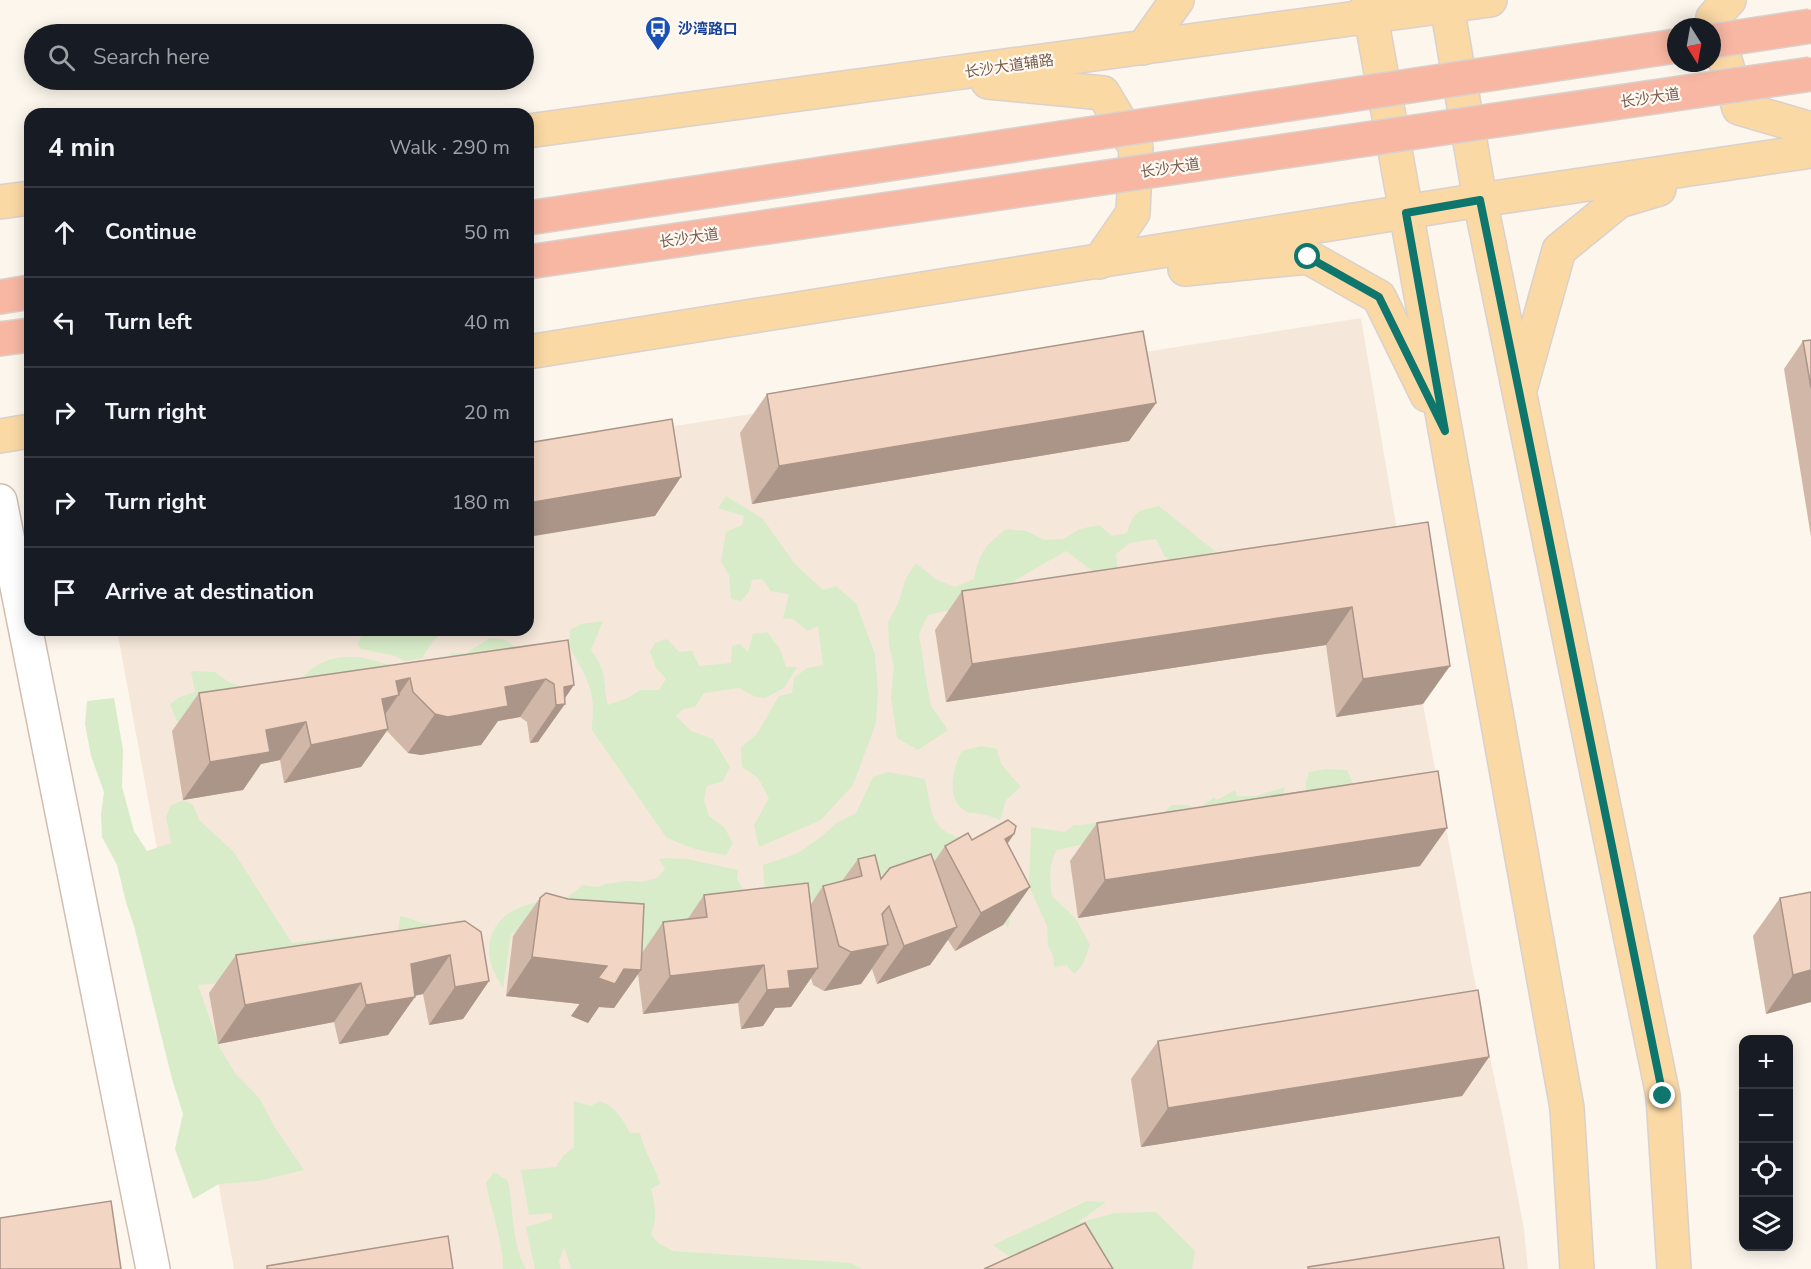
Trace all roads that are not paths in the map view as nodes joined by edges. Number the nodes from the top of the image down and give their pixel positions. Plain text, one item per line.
1 (1177, 0) edge
2 (1490, 0) edge
3 (1729, 0) edge
4 (1447, 3) edge
5 (1370, 8) edge
6 (1811, 26) edge
7 (1721, 40) edge
8 (1667, 47) edge
9 (1143, 48) junction
10 (1811, 74) edge
11 (930, 77) junction
12 (1811, 129) edge
13 (534, 130) edge
14 (1811, 151) edge
15 (1764, 158) junction
16 (24, 199) edge
17 (1480, 200) junction
18 (0, 202) edge
19 (1406, 213) junction
20 (534, 217) edge
21 (1114, 259) junction
22 (534, 261) edge
23 (24, 293) edge
24 (0, 297) edge
25 (24, 336) edge
26 (0, 339) edge
27 (534, 351) edge
28 (1519, 390) junction
29 (1445, 431) junction
30 (24, 432) edge
31 (0, 436) edge
32 (0, 501) edge
33 (24, 621) edge
34 (27, 636) edge
35 (153, 1269) edge
36 (1577, 1269) edge
37 (1674, 1269) edge

1 - 9 main road
2 - 4 main road, 长沙大道辅路
3 - 12 main road
4 - 5 main road, 长沙大道辅路
4 - 17 main road
5 - 9 main road, 长沙大道辅路
5 - 19 main road
6 - 7 highway, bridge
8 - 20 highway, bridge
9 - 11 main road, 长沙大道辅路
10 - 22 highway, 长沙大道, bridge
11 - 13 main road, 长沙大道辅路
11 - 21 main road
14 - 15 main road
15 - 17 main road
15 - 28 main road
16 - 18 main road
17 - 19 main road
17 - 28 main road
19 - 21 main road
19 - 29 main road
21 - 27 main road
21 - 29 main road
23 - 24 highway
25 - 26 highway
28 - 37 main road
29 - 36 main road
30 - 31 main road
32 - 33 street
34 - 35 street

